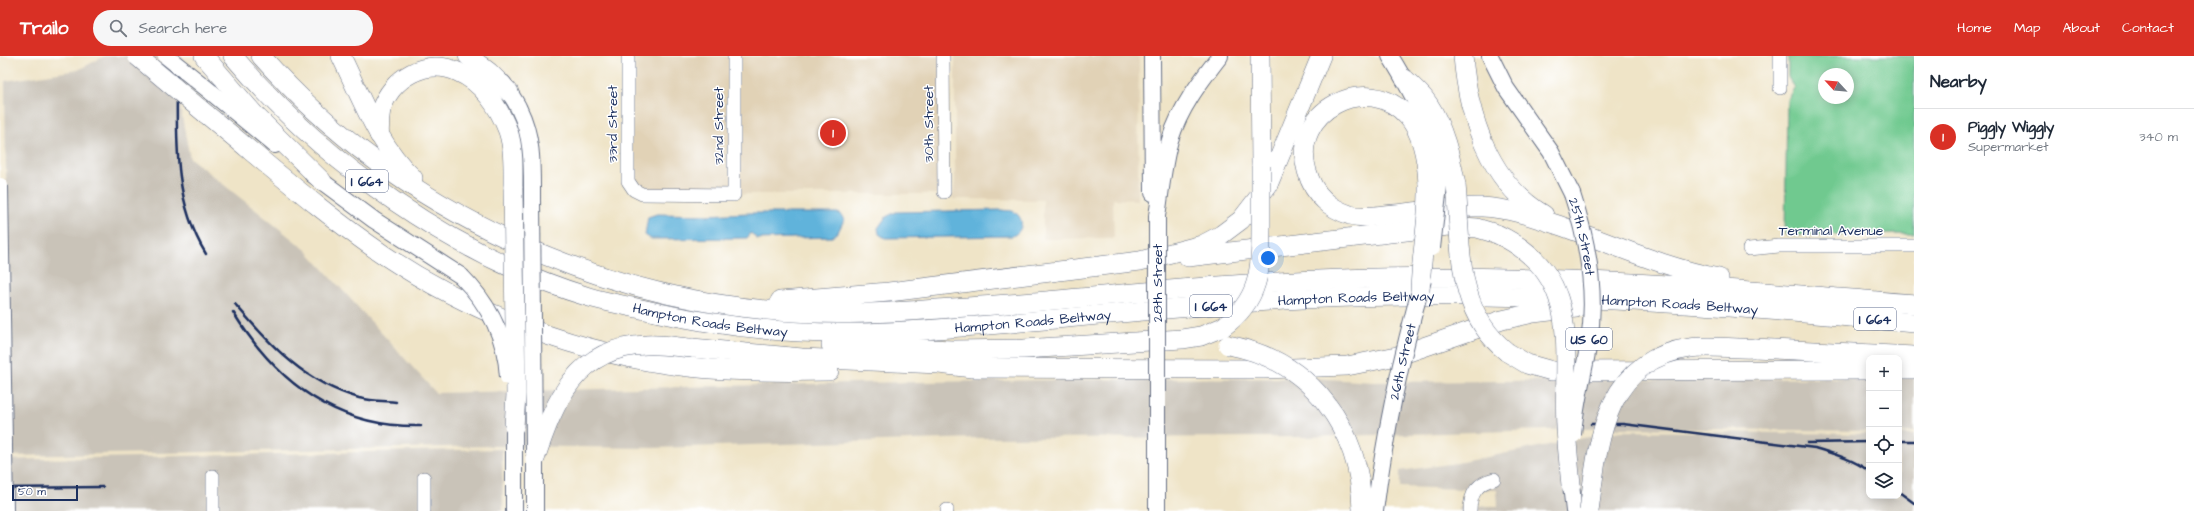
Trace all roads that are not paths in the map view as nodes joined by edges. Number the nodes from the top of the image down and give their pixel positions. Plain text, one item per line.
1 (137, 56) edge
2 (166, 56) edge
3 (233, 56) edge
4 (262, 56) edge
5 (341, 56) edge
6 (468, 56) edge
7 (483, 56) edge
8 (628, 56) edge
9 (734, 56) edge
10 (943, 56) edge
11 (1152, 56) edge
12 (1220, 56) edge
13 (1260, 56) edge
14 (1321, 56) edge
15 (1390, 56) edge
16 (1463, 56) edge
17 (1490, 56) edge
18 (1780, 56) edge
19 (207, 60) edge
20 (1405, 78) joint
21 (1780, 88) dead end
22 (509, 92) junction
23 (380, 135) junction
24 (322, 181) junction
25 (1441, 185) junction
26 (0, 186) edge
27 (944, 192) dead end
28 (734, 195) joint
29 (1157, 216) junction
30 (472, 221) junction
31 (1568, 228) junction
32 (1914, 246) edge
33 (1749, 249) dead end
34 (1140, 261) junction
35 (1420, 291) joint
36 (590, 297) junction
37 (1836, 297) junction
38 (696, 299) junction
39 (1676, 304) junction
40 (1914, 304) edge
41 (1914, 323) edge
42 (1141, 343) junction
43 (1914, 356) edge
44 (972, 368) junction
45 (1902, 369) edge
46 (1914, 369) edge
47 (1866, 370) edge
48 (514, 427) junction
49 (514, 458) junction
50 (534, 459) junction
51 (213, 476) dead end
52 (424, 478) dead end
53 (1494, 479) dead end
54 (1571, 485) junction
55 (5, 511) edge
56 (213, 511) edge
57 (424, 511) edge
58 (507, 511) edge
59 (514, 511) edge
60 (535, 511) edge
61 (1157, 511) edge
62 (1362, 511) edge
63 (1375, 511) edge
64 (1470, 511) edge
65 (1574, 511) edge
66 (1589, 511) edge

1 - 44 highway, bridge
2 - 24 main road, bridge
3 - 36 highway, Hampton Roads Beltway / I 664
4 - 30 highway, Hampton Roads Beltway / I 664
5 - 23 highway
6 - 22 highway
7 - 22 main road
8 - 28 street, 33rd Street
9 - 28 street, 32nd Street
10 - 27 street, 30th Street
11 - 29 main road, 28th Street
12 - 29 main road
13 - 42 highway, bridge
14 - 34 highway
15 - 20 main road
16 - 31 highway
17 - 54 main road, 25th Street / US 60, bridge
18 - 21 street
19 - 24 highway
20 - 25 highway
22 - 50 main road, bridge
23 - 30 highway
23 - 48 highway, bridge
24 - 48 main road, bridge
25 - 31 highway
25 - 35 highway, bridge
25 - 47 highway, bridge
26 - 55 main road, bridge
29 - 61 main road, 28th Street, bridge
30 - 38 highway, Hampton Roads Beltway / I 664
31 - 37 highway
32 - 33 street, Terminal Avenue
34 - 38 highway
34 - 54 highway, bridge
35 - 63 main road, 26th Street, bridge
36 - 39 highway, Hampton Roads Beltway / I 664
36 - 42 highway
37 - 38 highway, Hampton Roads Beltway / I 664
37 - 40 highway, Hampton Roads Beltway / I 664
39 - 41 highway, Hampton Roads Beltway / I 664
39 - 44 highway
42 - 62 highway, bridge
43 - 66 highway, bridge
44 - 50 highway, bridge
45 - 46 highway
48 - 49 main road
49 - 58 main road
49 - 59 main road
50 - 60 main road
51 - 56 street
52 - 57 street
53 - 64 street
54 - 65 main road, 25th Street / US 60

